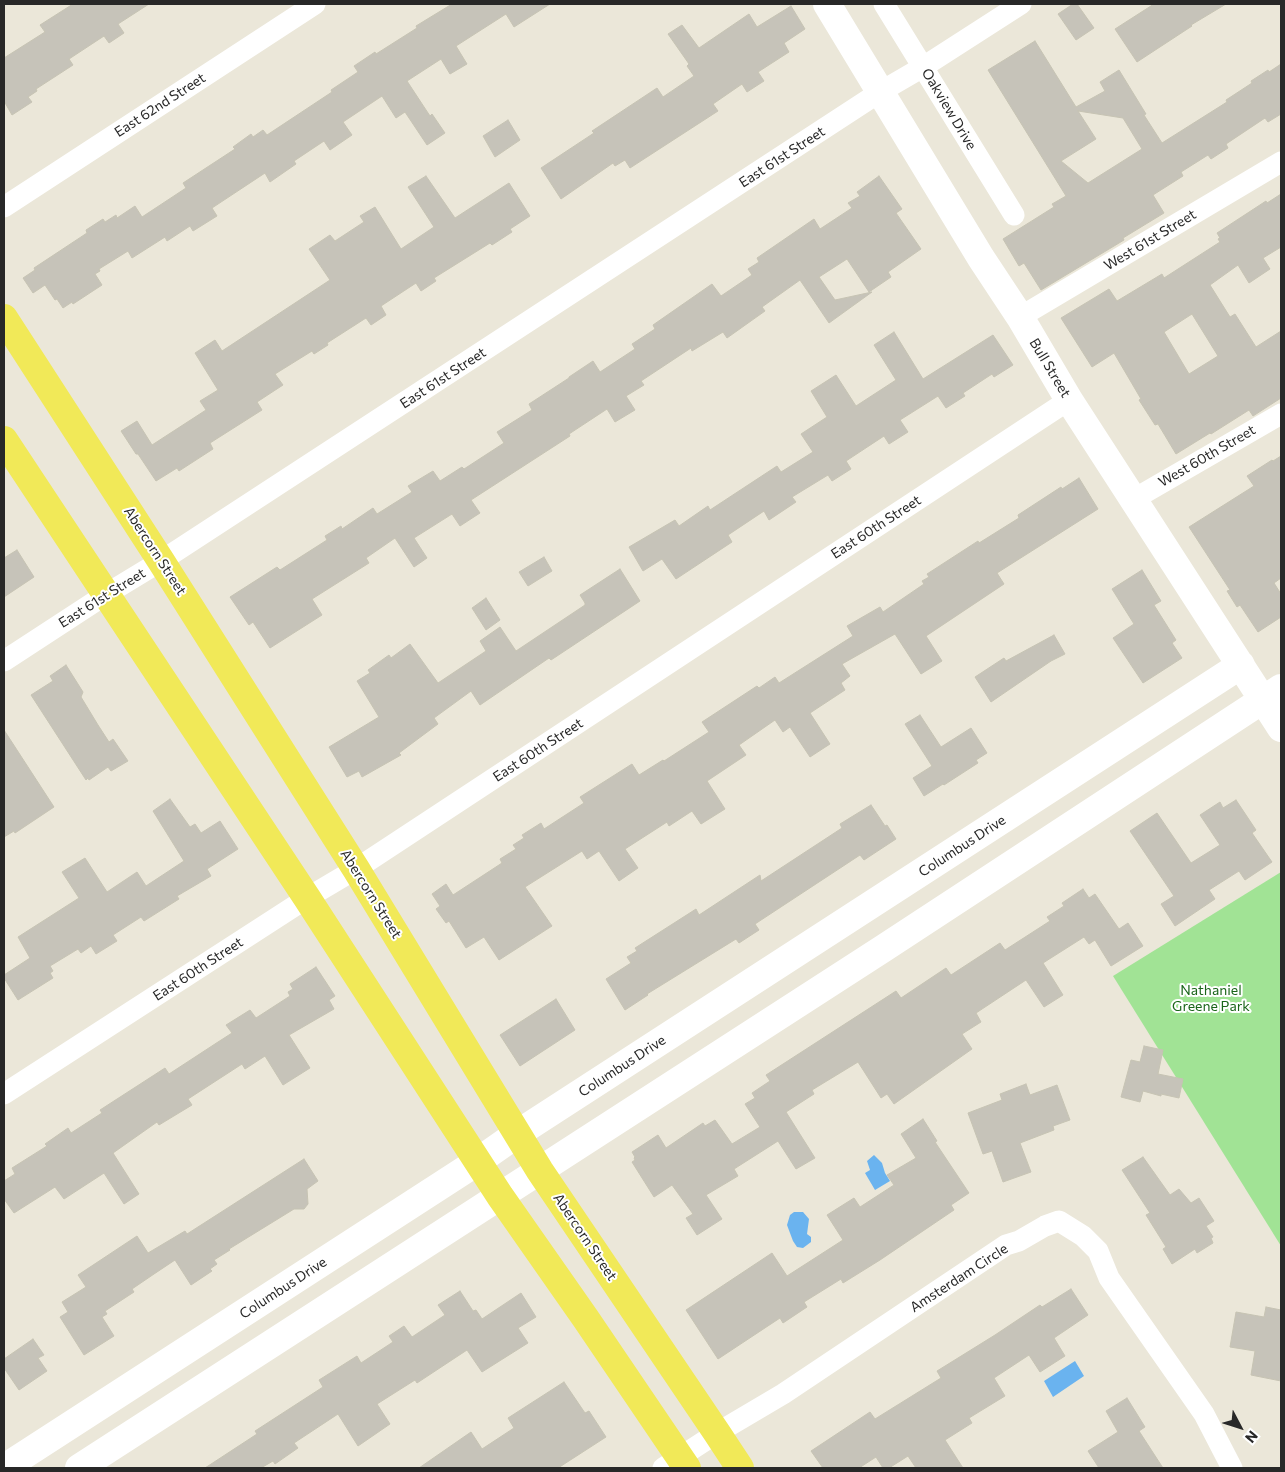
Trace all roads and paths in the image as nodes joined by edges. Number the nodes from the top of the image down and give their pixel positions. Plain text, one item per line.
1 (316, 4) edge
2 (828, 4) edge
3 (884, 4) edge
4 (1021, 4) edge
5 (923, 67) junction
6 (880, 92) junction
7 (1281, 162) edge
8 (4, 206) edge
9 (1014, 215) dead end
10 (1020, 317) junction
11 (4, 318) edge
12 (1069, 400) junction
13 (1281, 414) edge
14 (4, 440) edge
15 (1134, 499) junction
16 (161, 561) junction
17 (105, 594) junction
18 (4, 661) edge
19 (1241, 665) junction
20 (1272, 694) edge
21 (1281, 728) edge
22 (356, 869) junction
23 (307, 898) junction
24 (4, 1094) edge
25 (518, 1134) junction
26 (477, 1162) junction
27 (540, 1171) junction
28 (500, 1196) junction
29 (717, 1433) junction
30 (676, 1465) edge
31 (4, 1468) edge
32 (79, 1468) edge
33 (740, 1468) edge
34 (1232, 1468) edge

1 - 8 street, East 62nd Street
2 - 6 street, Bull Street
3 - 5 street, Oakview Drive
4 - 5 street, East 61st Street
5 - 6 street, East 61st Street
5 - 9 street, Oakview Drive
6 - 10 street, Bull Street
6 - 16 street, East 61st Street
7 - 10 street, West 61st Street
10 - 12 street, Bull Street
11 - 16 main road, Abercorn Street
12 - 15 street, Bull Street
12 - 22 street, East 60th Street
13 - 15 street, West 60th Street
14 - 17 main road
15 - 19 street, Bull Street
16 - 17 street, East 61st Street
16 - 22 main road, Abercorn Street
17 - 18 street, East 61st Street
17 - 23 main road
19 - 20 street, Bull Street
19 - 25 street, Columbus Drive
20 - 21 street, Bull Street
20 - 27 street
22 - 23 street, East 60th Street
22 - 25 main road, Abercorn Street
23 - 24 street, East 60th Street
23 - 26 main road
25 - 26 street, Columbus Drive
25 - 27 main road, Abercorn Street
26 - 28 main road
26 - 31 street, Columbus Drive
27 - 28 street
27 - 29 main road, Abercorn Street
28 - 30 main road
28 - 32 street
29 - 30 street, Amsterdam Circle
29 - 33 main road, Abercorn Street
29 - 34 street, Amsterdam Circle

